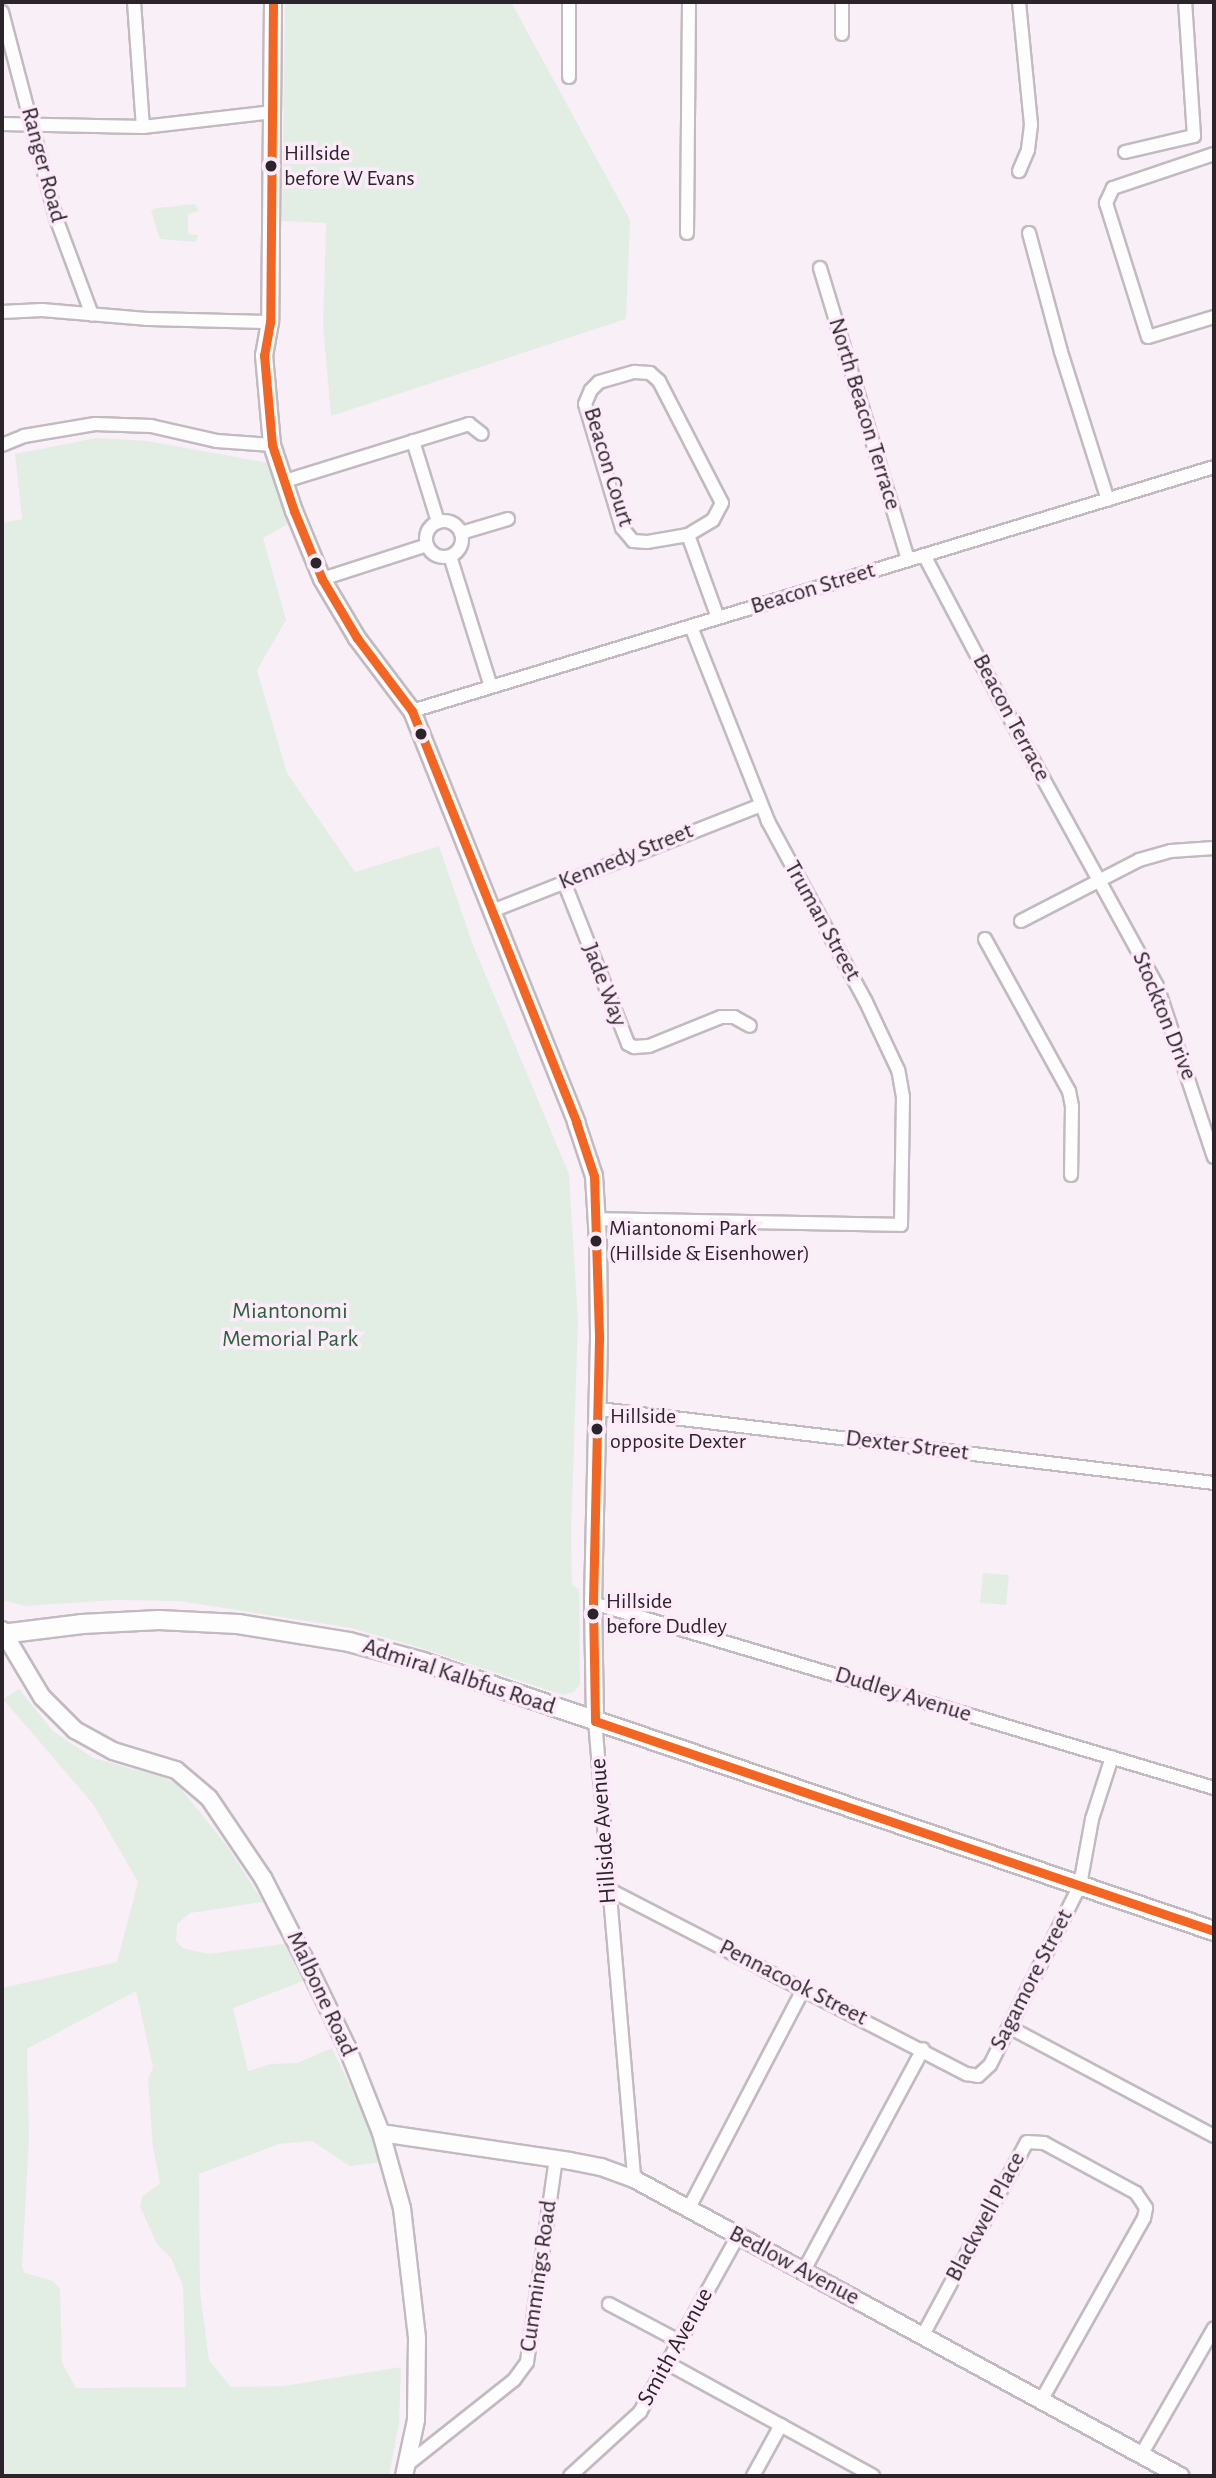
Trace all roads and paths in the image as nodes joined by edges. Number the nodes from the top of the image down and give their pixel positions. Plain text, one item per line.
1 (134, 2) edge
2 (273, 2) edge
3 (569, 2) edge
4 (689, 2) edge
5 (842, 2) edge
6 (1019, 2) edge
7 (1185, 2) edge
8 (2, 12) edge
9 (842, 34) dead end
10 (569, 77) dead end
11 (273, 112) junction
12 (2, 124) edge
13 (33, 126) junction
14 (143, 127) junction
15 (1125, 152) dead end
16 (1214, 154) edge
17 (1019, 171) dead end
18 (687, 233) dead end
19 (1029, 233) dead end
20 (820, 268) dead end
21 (2, 312) edge
22 (92, 315) junction
23 (1214, 317) edge
24 (270, 322) junction
25 (482, 434) dead end
26 (413, 441) junction
27 (2, 445) edge
28 (272, 445) junction
29 (1214, 467) edge
30 (285, 481) junction
31 (1108, 500) junction
32 (508, 519) dead end
33 (438, 522) junction
34 (461, 533) junction
35 (688, 536) junction
36 (426, 545) junction
37 (924, 555) junction
38 (450, 556) junction
39 (908, 559) junction
40 (322, 579) junction
41 (718, 618) junction
42 (691, 627) junction
43 (491, 687) junction
44 (412, 711) junction
45 (761, 805) junction
46 (1214, 848) edge
47 (1100, 879) junction
48 (564, 883) junction
49 (492, 911) junction
50 (1021, 921) dead end
51 (985, 939) dead end
52 (750, 1026) dead end
53 (1214, 1157) edge
54 (1070, 1175) dead end
55 (597, 1219) junction
56 (599, 1409) junction
57 (1214, 1483) edge
58 (593, 1603) junction
59 (3, 1633) edge
60 (595, 1721) junction
61 (1112, 1757) junction
62 (1214, 1788) edge
63 (1080, 1885) junction
64 (608, 1889) junction
65 (1214, 1931) edge
66 (804, 1988) junction
67 (1009, 2027) junction
68 (923, 2049) junction
69 (978, 2076) joint
70 (381, 2133) junction
71 (1214, 2136) edge
72 (556, 2158) junction
73 (634, 2179) junction
74 (689, 2208) junction
75 (738, 2236) junction
76 (803, 2272) junction
77 (609, 2304) dead end
78 (1214, 2328) edge
79 (923, 2335) junction
80 (680, 2341) junction
81 (667, 2363) junction
82 (1041, 2400) junction
83 (781, 2425) junction
84 (1141, 2455) junction
85 (406, 2470) edge
86 (570, 2476) edge
87 (753, 2476) edge
88 (873, 2476) edge
89 (1180, 2476) edge

1 - 14 street
2 - 11 street, Hillside Avenue
3 - 10 street
4 - 18 street
5 - 9 street
6 - 17 street
7 - 15 street
8 - 13 street, Ranger Road
11 - 14 street
11 - 24 street, Hillside Avenue
12 - 13 street
13 - 14 street
13 - 22 street, Ranger Road
16 - 23 street
19 - 31 street
20 - 39 street, North Beacon Terrace
21 - 22 street
22 - 24 street
24 - 28 street, Hillside Avenue
25 - 26 street
26 - 30 street
26 - 33 street
27 - 28 street
28 - 30 street, Hillside Avenue
29 - 31 street, Beacon Street
30 - 40 street, Hillside Avenue
31 - 37 street, Beacon Street
32 - 34 street
33 - 34 street
33 - 36 street
34 - 38 street
35 - 35 street, Beacon Court
35 - 41 street
36 - 38 street
36 - 40 street
37 - 39 street, Beacon Street
37 - 47 street, Beacon Terrace
38 - 43 street
39 - 41 street, Beacon Street
40 - 44 street, Hillside Avenue
41 - 42 street, Beacon Street
42 - 43 street, Beacon Street
42 - 45 street, Truman Street
43 - 44 street, Beacon Street
44 - 49 street, Hillside Avenue
45 - 48 street, Kennedy Street
45 - 55 street, Truman Street
46 - 47 street
47 - 50 street
47 - 53 street, Stockton Drive
48 - 49 street, Kennedy Street
48 - 52 street, Jade Way
49 - 55 street, Hillside Avenue
51 - 54 street
55 - 56 street, Hillside Avenue
56 - 57 street, Dexter Street
56 - 58 street, Hillside Avenue
58 - 60 street, Hillside Avenue
58 - 61 street, Dudley Avenue
59 - 60 main road, Admiral Kalbfus Road
59 - 70 street, Malbone Road
60 - 63 main road, Admiral Kalbfus Road
60 - 64 street, Hillside Avenue
61 - 62 street, Dudley Avenue
61 - 63 street, Sagamore Street
63 - 65 main road, Admiral Kalbfus Road
63 - 67 street, Sagamore Street
64 - 66 street, Pennacook Street
64 - 73 street, Hillside Avenue
66 - 68 street, Pennacook Street
66 - 74 street
67 - 69 street, Sagamore Street
67 - 71 street
68 - 69 street, Pennacook Street
68 - 76 street
70 - 72 street, Bedlow Avenue
70 - 85 street, Malbone Road
72 - 73 street, Bedlow Avenue
72 - 85 street, Cummings Road
73 - 74 street, Bedlow Avenue
74 - 75 street, Bedlow Avenue
75 - 76 street, Bedlow Avenue
75 - 80 street, Smith Avenue
76 - 79 street, Bedlow Avenue
77 - 80 street
78 - 84 street
79 - 82 street, Bedlow Avenue
79 - 82 street, Blackwell Place
80 - 81 street, Smith Avenue
81 - 83 street
81 - 86 street, Smith Avenue
82 - 84 street, Bedlow Avenue
83 - 87 street
83 - 88 street
84 - 89 street, Bedlow Avenue

